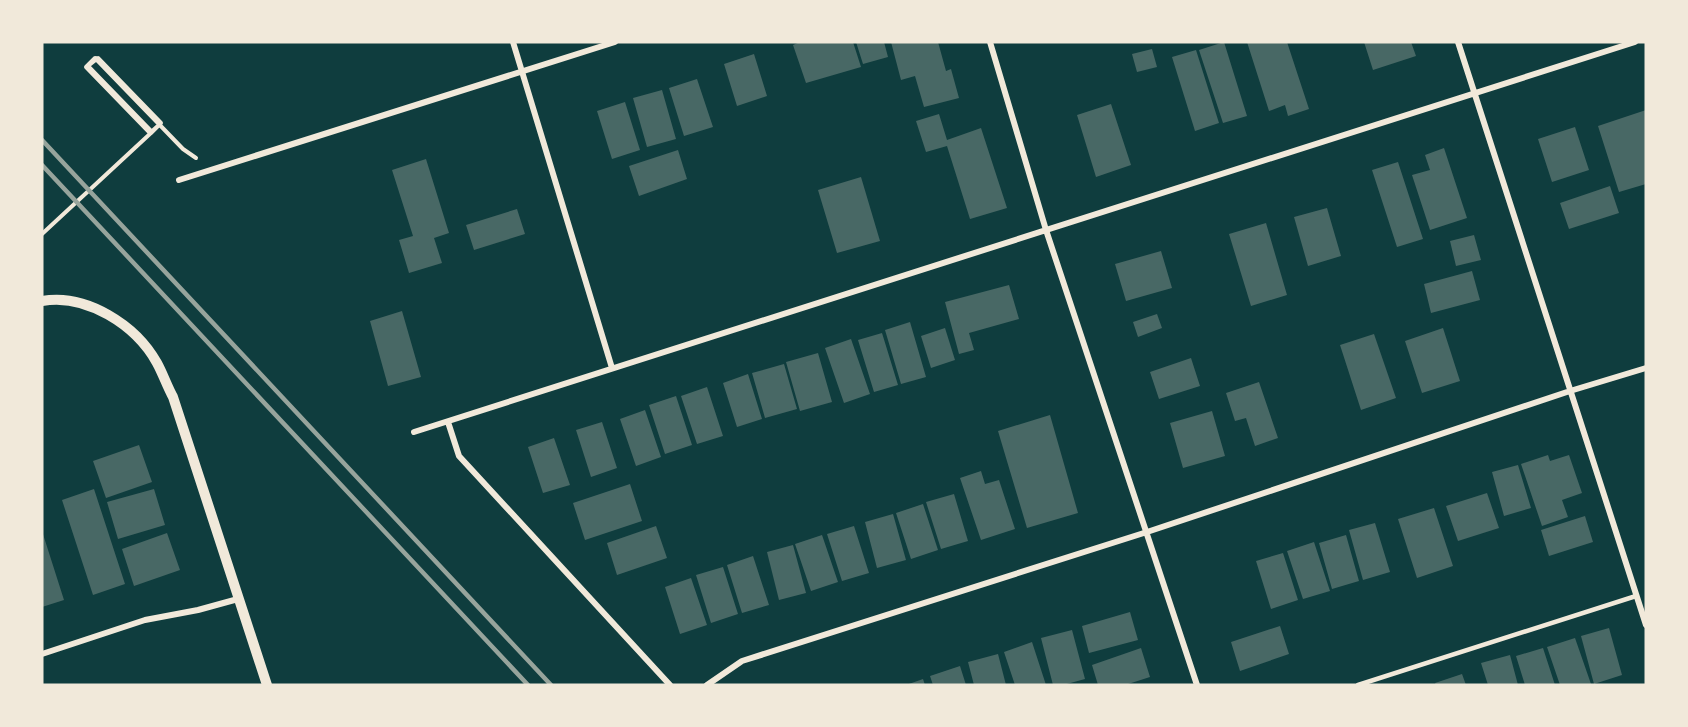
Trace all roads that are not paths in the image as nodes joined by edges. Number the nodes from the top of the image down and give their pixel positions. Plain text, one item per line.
1 (513, 42) edge
2 (615, 42) edge
3 (990, 42) edge
4 (1458, 42) edge
5 (1635, 42) edge
6 (522, 72) junction
7 (1474, 94) junction
8 (179, 180) dead end
9 (1046, 230) junction
10 (42, 301) edge
11 (612, 368) junction
12 (1646, 368) edge
13 (1570, 391) junction
14 (448, 422) junction
15 (414, 432) dead end
16 (1147, 532) junction
17 (1636, 596) junction
18 (238, 598) junction
19 (1646, 625) edge
20 (42, 654) edge
21 (267, 685) edge
22 (670, 685) edge
23 (707, 685) edge
24 (1197, 685) edge
25 (1358, 685) edge

1 - 6 street
2 - 6 street
3 - 9 street
4 - 7 street
5 - 7 street
6 - 8 street
6 - 11 street
7 - 9 street
7 - 13 street
9 - 11 street
9 - 16 street
10 - 18 street
11 - 14 street
12 - 13 street
13 - 16 street
13 - 17 street
14 - 15 street
14 - 22 street
16 - 23 street
16 - 24 street
17 - 19 street
17 - 25 lane
18 - 20 street
18 - 21 street

